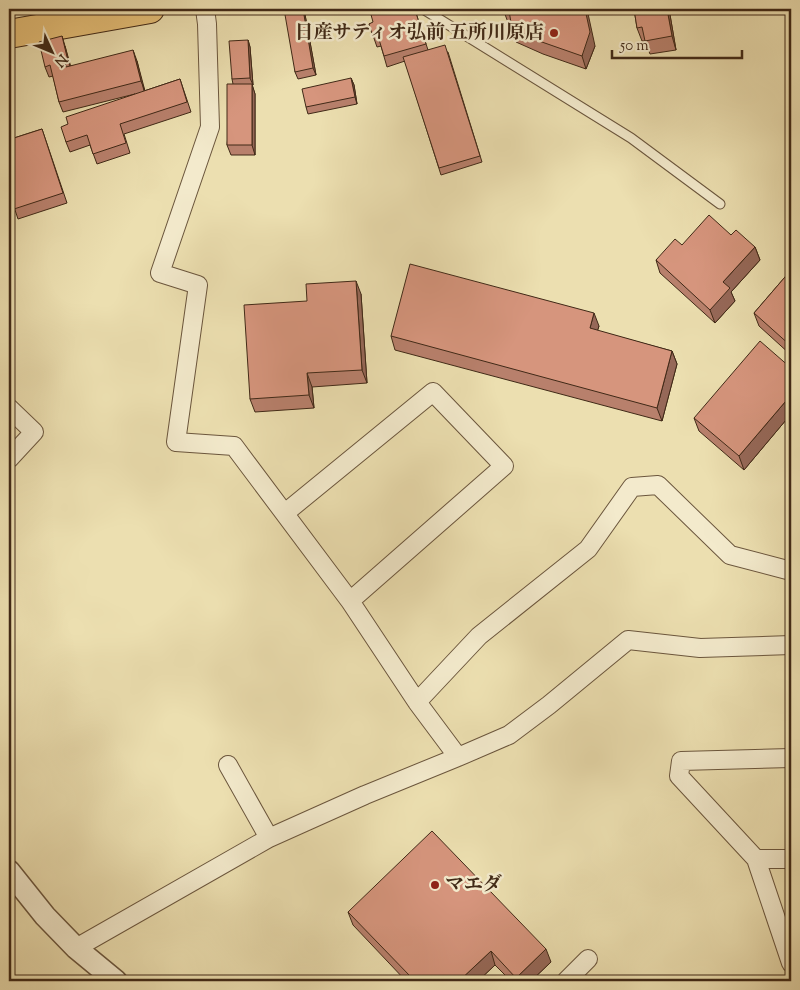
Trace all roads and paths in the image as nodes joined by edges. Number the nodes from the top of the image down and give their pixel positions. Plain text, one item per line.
1 (149, 9) edge
2 (205, 9) edge
3 (423, 9) edge
4 (9, 34) edge
5 (720, 204) dead end
6 (9, 408) edge
7 (9, 459) edge
8 (285, 513) junction
9 (791, 571) edge
10 (350, 601) junction
11 (791, 645) edge
12 (416, 702) junction
13 (458, 757) junction
14 (791, 758) edge
15 (228, 765) dead end
16 (269, 838) junction
17 (791, 858) edge
18 (756, 859) junction
19 (10, 874) edge
20 (76, 948) junction
21 (588, 959) dead end
22 (791, 963) edge
23 (110, 980) edge
24 (566, 981) edge

1 - 4 highway
2 - 8 street
3 - 5 lane
6 - 7 street
8 - 10 street
8 - 10 street
9 - 12 street
10 - 12 street
11 - 13 street
12 - 13 street
13 - 16 street
14 - 18 street
15 - 16 street
16 - 20 street
17 - 18 street
18 - 22 street
19 - 20 street
20 - 23 street
21 - 24 street

